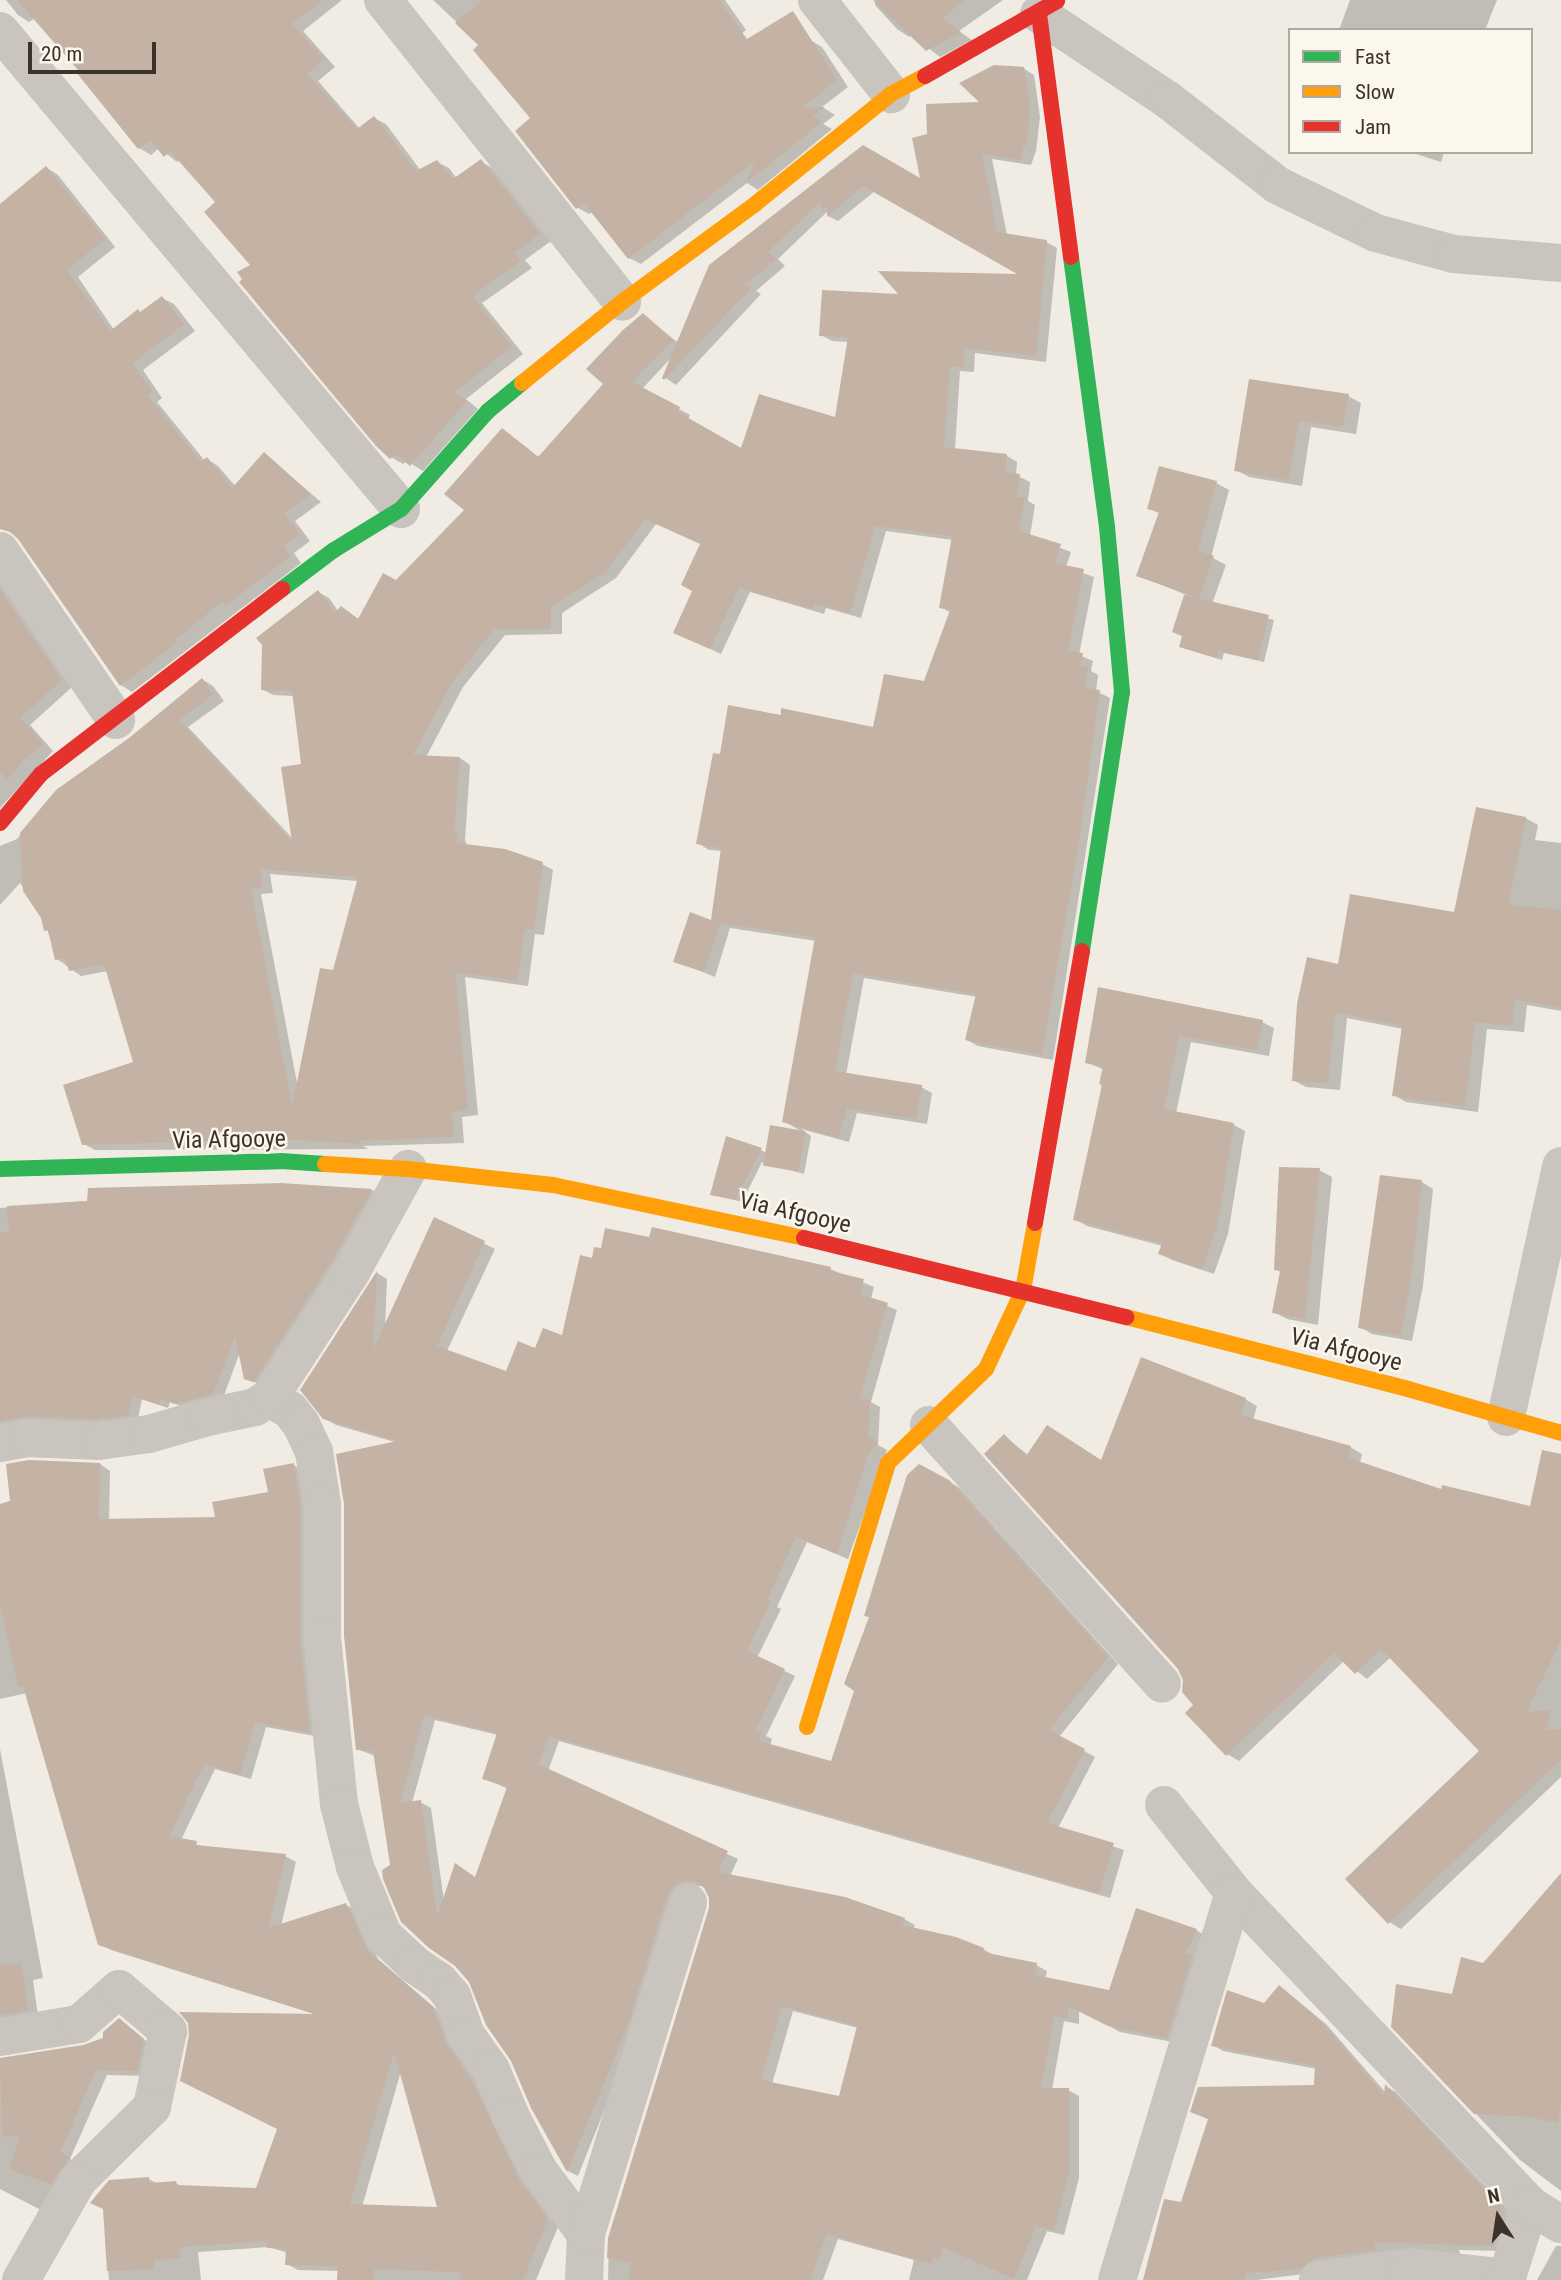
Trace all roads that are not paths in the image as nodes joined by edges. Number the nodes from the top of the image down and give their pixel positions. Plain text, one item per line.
1 (383, 0) edge
2 (817, 0) edge
3 (1049, 7) edge
4 (0, 31) edge
5 (891, 94) junction
6 (1561, 263) edge
7 (622, 302) junction
8 (401, 509) junction
9 (0, 551) edge
10 (116, 719) junction
11 (0, 823) edge
12 (1561, 1166) edge
13 (0, 1169) edge
14 (408, 1169) junction
15 (1023, 1290) junction
16 (269, 1398) junction
17 (1506, 1417) junction
18 (929, 1425) junction
19 (1561, 1433) edge
20 (0, 1443) edge
21 (1162, 1684) dead end
22 (807, 1727) dead end
23 (1164, 1805) dead end
24 (1234, 1893) junction
25 (688, 1902) dead end
26 (0, 2037) edge
27 (1545, 2215) edge
28 (586, 2234) junction
29 (1506, 2279) edge
30 (21, 2280) edge
31 (584, 2280) edge
32 (1117, 2280) edge
33 (1318, 2280) edge

1 - 7 street
2 - 5 street
3 - 5 street
3 - 6 street
3 - 15 street
4 - 8 street
5 - 7 street
7 - 8 street
8 - 10 street
9 - 10 street
10 - 11 street
12 - 17 street
13 - 14 street, Via Afgooye
14 - 15 street, Via Afgooye
14 - 16 street
15 - 17 street, Via Afgooye
15 - 18 street
16 - 20 street
16 - 28 street
17 - 19 street, Via Afgooye
18 - 21 street
18 - 22 street
23 - 24 street
24 - 27 street
24 - 32 street
25 - 28 street
26 - 30 street
27 - 29 street
28 - 31 street
29 - 33 street

